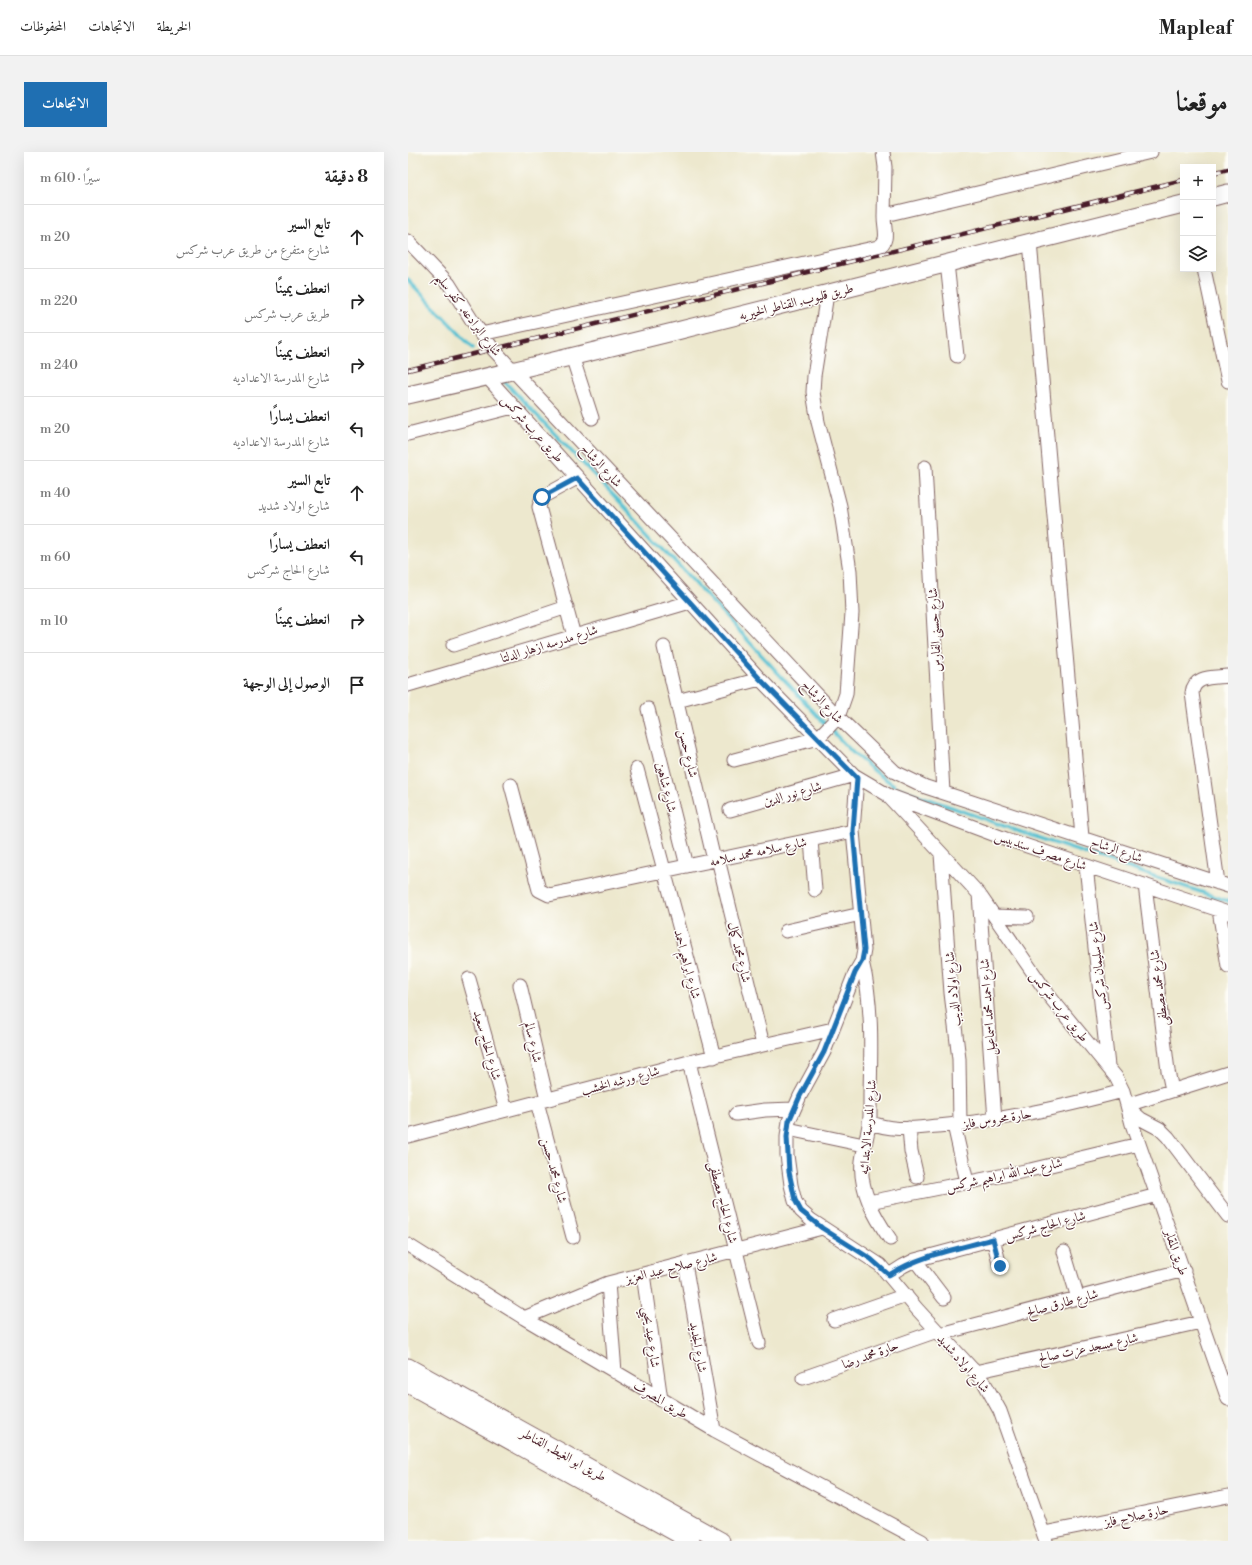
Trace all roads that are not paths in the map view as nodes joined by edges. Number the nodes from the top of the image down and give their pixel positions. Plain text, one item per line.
1 (883, 152) edge
2 (1151, 152) edge
3 (1228, 194) edge
4 (1216, 196) edge
5 (1180, 205) edge
6 (884, 217) junction
7 (408, 241) edge
8 (1030, 242) junction
9 (947, 263) junction
10 (1205, 272) edge
11 (827, 294) junction
12 (481, 334) junction
13 (572, 356) junction
14 (957, 356) dead end
15 (514, 371) junction
16 (487, 377) junction
17 (1228, 381) edge
18 (408, 395) edge
19 (513, 407) junction
20 (592, 418) dead end
21 (408, 434) edge
22 (925, 467) dead end
23 (577, 478) junction
24 (690, 602) junction
25 (567, 607) junction
26 (574, 636) junction
27 (453, 645) dead end
28 (664, 647) dead end
29 (1228, 676) edge
30 (760, 679) junction
31 (408, 686) edge
32 (678, 701) junction
33 (648, 708) dead end
34 (838, 717) junction
35 (818, 738) junction
36 (734, 760) dead end
37 (637, 769) dead end
38 (856, 776) junction
39 (511, 785) dead end
40 (943, 792) junction
41 (888, 796) junction
42 (730, 810) dead end
43 (853, 831) junction
44 (1082, 837) junction
45 (811, 840) junction
46 (941, 854) junction
47 (716, 860) junction
48 (687, 866) junction
49 (1086, 866) junction
50 (663, 871) junction
51 (1145, 885) junction
52 (1223, 885) edge
53 (816, 890) dead end
54 (979, 894) junction
55 (1223, 912) edge
56 (861, 914) junction
57 (994, 916) junction
58 (1027, 917) dead end
59 (786, 930) dead end
60 (862, 961) junction
61 (1228, 966) edge
62 (469, 979) dead end
63 (520, 985) dead end
64 (833, 1029) junction
65 (763, 1045) junction
66 (714, 1057) junction
67 (689, 1062) junction
68 (1108, 1066) junction
69 (1228, 1073) edge
70 (1172, 1090) junction
71 (1123, 1091) junction
72 (542, 1101) junction
73 (1127, 1105) junction
74 (794, 1109) junction
75 (506, 1110) junction
76 (736, 1114) dead end
77 (996, 1120) junction
78 (869, 1122) junction
79 (957, 1124) junction
80 (910, 1128) junction
81 (788, 1129) junction
82 (408, 1136) edge
83 (1139, 1144) junction
84 (864, 1145) junction
85 (917, 1177) dead end
86 (967, 1182) junction
87 (1157, 1195) junction
88 (869, 1202) junction
89 (1228, 1216) edge
90 (822, 1228) junction
91 (573, 1237) dead end
92 (890, 1239) dead end
93 (993, 1239) junction
94 (408, 1245) edge
95 (736, 1250) junction
96 (1064, 1252) dead end
97 (915, 1260) junction
98 (685, 1263) junction
99 (1000, 1266) dead end
100 (1184, 1270) junction
101 (643, 1274) junction
102 (889, 1275) junction
103 (608, 1283) junction
104 (906, 1295) junction
105 (944, 1298) dead end
106 (1078, 1298) junction
107 (524, 1318) junction
108 (834, 1320) dead end
109 (1201, 1322) junction
110 (938, 1332) junction
111 (758, 1342) dead end
112 (408, 1367) edge
113 (615, 1372) junction
114 (976, 1372) junction
115 (803, 1378) dead end
116 (408, 1384) edge
117 (662, 1400) junction
118 (1228, 1400) edge
119 (714, 1430) junction
120 (1228, 1496) edge
121 (1045, 1537) edge
122 (691, 1541) edge
123 (721, 1541) edge
124 (922, 1541) edge

1 - 6 street
2 - 6 street
3 - 4 main road
5 - 8 main road, طريق قليوب, القناطر الخيريه
6 - 12 street
7 - 12 street, شارع البرادعه, كفر سليم
8 - 9 main road, طريق قليوب, القناطر الخيريه
8 - 44 street
9 - 11 main road, طريق قليوب, القناطر الخيريه
9 - 14 street
10 - 17 street
11 - 13 main road, طريق قليوب, القناطر الخيريه
11 - 34 street
12 - 15 street, شارع البرادعه, كفر سليم
13 - 15 main road, طريق قليوب, القناطر الخيريه
13 - 20 street
15 - 16 main road, طريق قليوب, القناطر الخيريه
15 - 34 street, شارع الرشاح
16 - 18 main road, طريق قليوب, القناطر الخيريه
16 - 19 street, طريق عرب شركس
19 - 21 street
19 - 23 street, طريق عرب شركس
22 - 40 street, شارع حسنى الفارس
23 - 24 street, طريق عرب شركس
23 - 25 street
24 - 26 street, شارع مدرسه ازهار الدلتا
24 - 30 street, طريق عرب شركس
25 - 26 street
25 - 27 street
26 - 31 street, شارع مدرسه ازهار الدلتا
28 - 32 street, شارع حسن
29 - 52 street
30 - 32 street
30 - 35 street, طريق عرب شركس
32 - 47 street, شارع حسن
33 - 48 street, شارع شاهين
34 - 35 street
34 - 40 street, شارع الرشاح
35 - 36 street
35 - 38 street, طريق عرب شركس
37 - 50 street, شارع ابراهيم احمد
38 - 41 street, شارع مصرف سندبيس
38 - 42 street, شارع نور الدين
38 - 43 street
39 - 50 street, شارع سلامه محمد سلامه
40 - 44 street, شارع الرشاح
41 - 46 street, طريق عرب شركس
41 - 49 street, شارع مصرف سندبيس
43 - 45 street, شارع سلامه محمد سلامه
43 - 56 street
44 - 52 street, شارع الرشاح
45 - 47 street, شارع سلامه محمد سلامه
45 - 53 street
46 - 54 street, طريق عرب شركس
46 - 79 street, شارع اولاد الديب
47 - 48 street, شارع سلامه محمد سلامه
47 - 65 street, شارع محمد كمال
48 - 50 street, شارع سلامه محمد سلامه
49 - 51 street, شارع مصرف سندبيس
49 - 68 street, شارع سليمان شركس
50 - 66 street, شارع ابراهيم احمد
51 - 55 street, شارع مصرف سندبيس
51 - 70 street, شارع محمد مصطفى
54 - 57 street, طريق عرب شركس
54 - 77 street, شارع احمد محمد اسماعيل
55 - 61 street
56 - 59 street
56 - 60 street
57 - 58 street
57 - 68 street, طريق عرب شركس
60 - 64 street, شارع اولاد شديد
60 - 78 street, شارع المدرسة الابتدائيه
62 - 75 street, شارع الحاج سعيد
63 - 72 street, شارع سالم
64 - 65 street, شارع ورشه الخشب
64 - 74 street, شارع اولاد شديد
65 - 66 street, شارع ورشه الخشب
66 - 67 street, شارع ورشه الخشب
67 - 72 street, شارع ورشه الخشب
67 - 95 street, شارع الحاج مصطفى
68 - 71 street, طريق عرب شركس
69 - 70 street
70 - 73 street
71 - 73 street, طريق عرب شركس
71 - 77 street, حارة محروس فايز
72 - 75 street, شارع ورشه الخشب
72 - 91 street, شارع محمد حسن
73 - 83 street, طريق المقابر
73 - 89 street, طريق عرب شركس
74 - 76 street
74 - 81 street, شارع اولاد شديد
75 - 82 street, شارع ورشه الخشب
77 - 79 street, حارة محروس فايز
78 - 80 street, حارة محروس فايز
78 - 84 street, شارع المدرسة الابتدائيه
79 - 80 street, حارة محروس فايز
79 - 86 street, شارع اولاد الديب
80 - 85 street
81 - 84 street
81 - 90 street, شارع اولاد شديد
83 - 86 street, شارع عبد الله ابراهيم شركس
83 - 87 street, طريق المقابر
84 - 88 street, شارع المدرسة الابتدائيه
86 - 88 street, شارع عبد الله ابراهيم شركس
87 - 93 street, شارع الحاج شركس
87 - 100 street, طريق المقابر
88 - 92 street, شارع المدرسة الابتدائيه
90 - 95 street, شارع صلاح عبد العزيز
90 - 102 street, شارع اولاد شديد
93 - 97 street, شارع الحاج شركس
93 - 99 street
94 - 107 street, طريق المصرف
95 - 98 street, شارع صلاح عبد العزيز
95 - 111 street, شارع الحاج مصطفى
96 - 106 street
97 - 102 street, شارع الحاج شركس
97 - 105 street
98 - 101 street, شارع صلاح عبد العزيز
98 - 119 street, شارع الجديد
100 - 106 street, شارع طارق صالح
100 - 109 street, طريق المقابر
101 - 103 street, شارع صلاح عبد العزيز
101 - 117 street, شارع عيد يحيي
102 - 104 street, شارع اولاد شديد
103 - 107 street, شارع صلاح عبد العزيز
103 - 113 street
104 - 108 street
104 - 110 street, شارع اولاد شديد
106 - 110 street, شارع طارق صالح
107 - 113 street, طريق المصرف
109 - 114 street, شارع مسجد عزت صالح
109 - 118 street, طريق المقابر
110 - 114 street, شارع اولاد شديد
110 - 115 street, حارة محمد رضا
112 - 123 main road, طريق ابو الغيط, القناطر
113 - 117 street, طريق المصرف
114 - 121 street, شارع اولاد شديد
116 - 122 main road, طريق ابو الغيط, القناطر
117 - 119 street, طريق المصرف
119 - 124 street, طريق المصرف
120 - 121 street, حارة صلاح فايز

